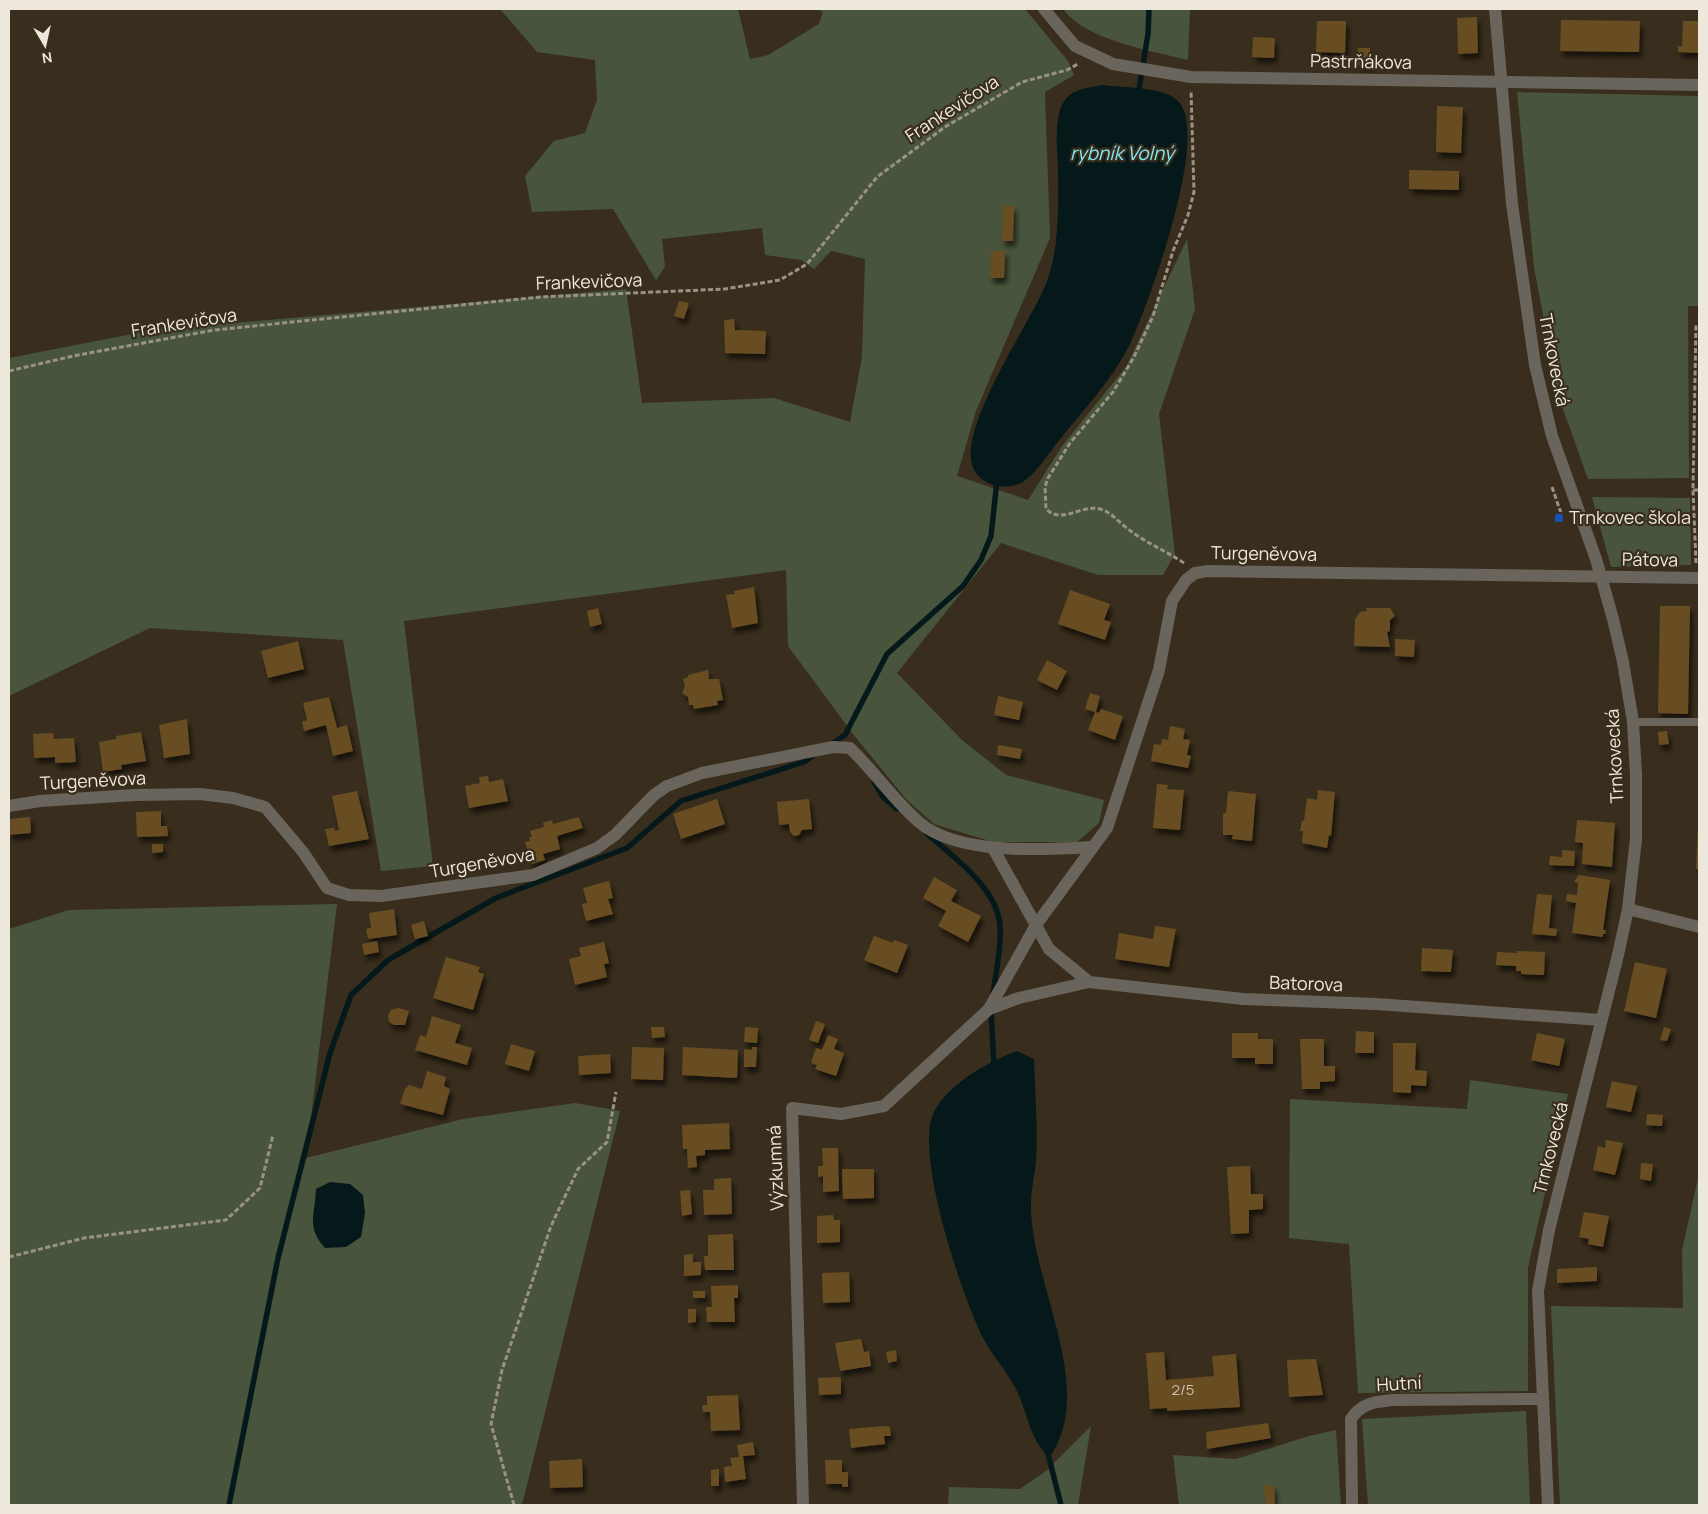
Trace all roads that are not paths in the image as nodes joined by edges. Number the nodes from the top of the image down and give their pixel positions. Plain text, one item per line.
1 (1044, 9) edge
2 (1495, 9) edge
3 (1501, 82) junction
4 (1699, 84) edge
5 (1601, 577) junction
6 (1698, 578) edge
7 (1633, 722) junction
8 (1699, 722) edge
9 (9, 806) edge
10 (1091, 847) junction
11 (993, 848) junction
12 (1628, 909) junction
13 (1036, 926) junction
14 (1699, 927) edge
15 (1089, 982) junction
16 (989, 1009) junction
17 (1601, 1020) junction
18 (1542, 1399) junction
19 (803, 1505) edge
20 (1352, 1505) edge
21 (1548, 1505) edge

1 - 3 street, Pastrňákova
2 - 3 street, Trnkovecká
3 - 4 street, Pastrňákova
3 - 5 street, Trnkovecká
5 - 6 street, Pátova
5 - 7 street, Trnkovecká
5 - 10 street, Turgeněvova
7 - 8 lane
7 - 12 street, Trnkovecká
9 - 11 street, Turgeněvova
10 - 11 street, Turgeněvova
10 - 13 street, Výzkumná
11 - 13 street
12 - 14 street
12 - 17 street, Trnkovecká
13 - 15 street
13 - 16 street, Výzkumná
15 - 16 street
15 - 17 street, Batorova
16 - 19 street, Výzkumná
17 - 18 street, Trnkovecká
18 - 20 street, Hutní
18 - 21 street, Trnkovecká

